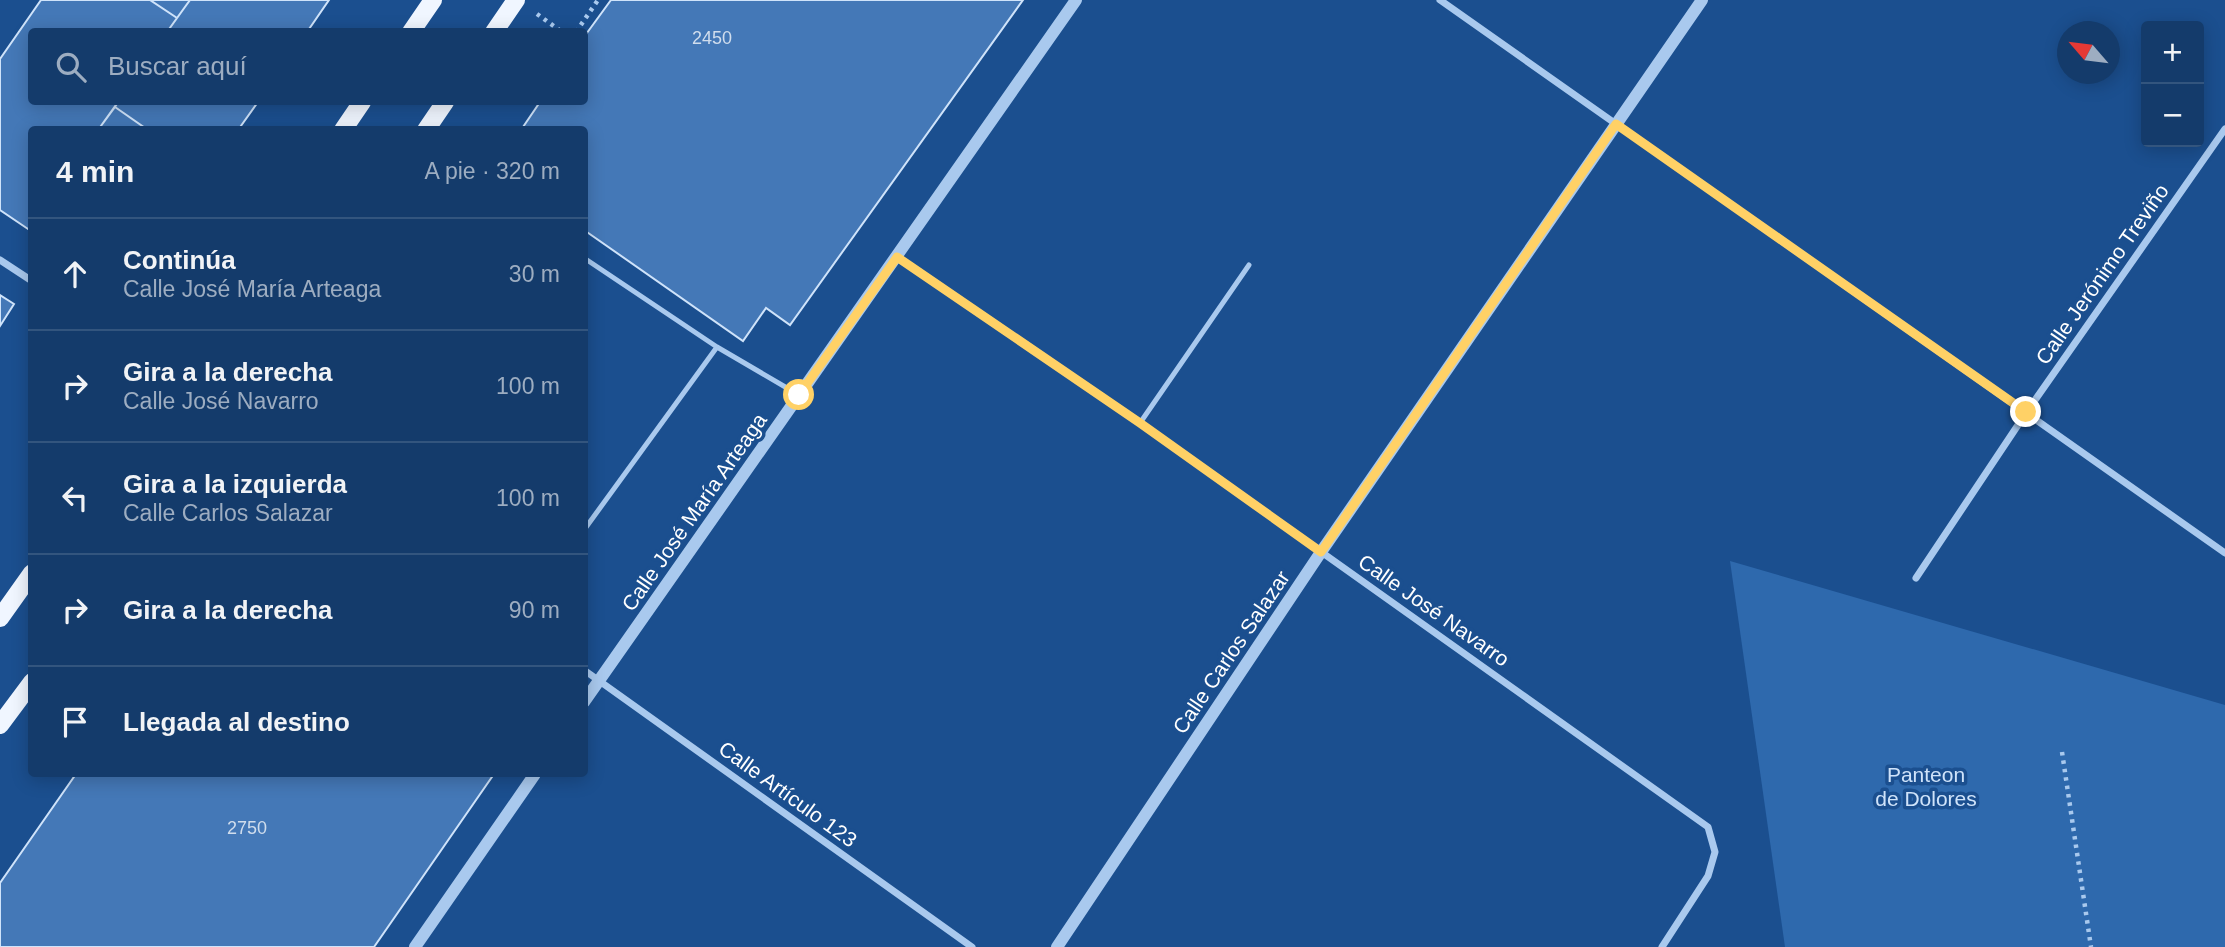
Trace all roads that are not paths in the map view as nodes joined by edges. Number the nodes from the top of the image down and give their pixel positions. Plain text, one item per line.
1 (433, 0) edge
2 (516, 0) edge
3 (1076, 0) edge
4 (1440, 0) edge
5 (1702, 0) edge
6 (414, 28) edge
7 (497, 28) edge
8 (360, 105) edge
9 (443, 105) edge
10 (1616, 124) junction
11 (346, 126) edge
12 (429, 126) edge
13 (2225, 130) edge
14 (897, 257) junction
15 (0, 260) edge
16 (588, 261) edge
17 (1249, 265) dead end
18 (28, 278) edge
19 (717, 347) junction
20 (799, 395) junction
21 (2026, 412) junction
22 (1140, 423) junction
23 (588, 524) edge
24 (1321, 552) junction
25 (2225, 553) edge
26 (1916, 578) dead end
27 (28, 579) edge
28 (0, 618) edge
29 (588, 673) edge
30 (599, 681) junction
31 (28, 687) edge
32 (588, 696) edge
33 (0, 724) edge
34 (533, 777) edge
35 (415, 947) edge
36 (972, 947) edge
37 (1057, 947) edge
38 (1662, 947) edge

1 - 6 main road
2 - 7 main road
3 - 14 street, Calle José María Arteaga
4 - 10 street
5 - 10 street, Calle Carlos Salazar
8 - 11 main road
9 - 12 main road
10 - 21 street
10 - 24 street, Calle Carlos Salazar
13 - 21 street, Calle Jerónimo Treviño
14 - 20 street, Calle José María Arteaga
14 - 22 street, Calle José Navarro
15 - 18 street
16 - 19 lane
17 - 22 lane
19 - 20 lane
19 - 23 lane
20 - 30 street, Calle José María Arteaga
21 - 25 street
21 - 26 street, Calle Jerónimo Treviño
22 - 24 street, Calle José Navarro
24 - 37 street, Calle Carlos Salazar
24 - 38 street, Calle José Navarro
27 - 28 main road
29 - 30 street, Calle Artículo 123
30 - 32 street, Calle José María Arteaga
30 - 36 street, Calle Artículo 123
31 - 33 main road
34 - 35 street

